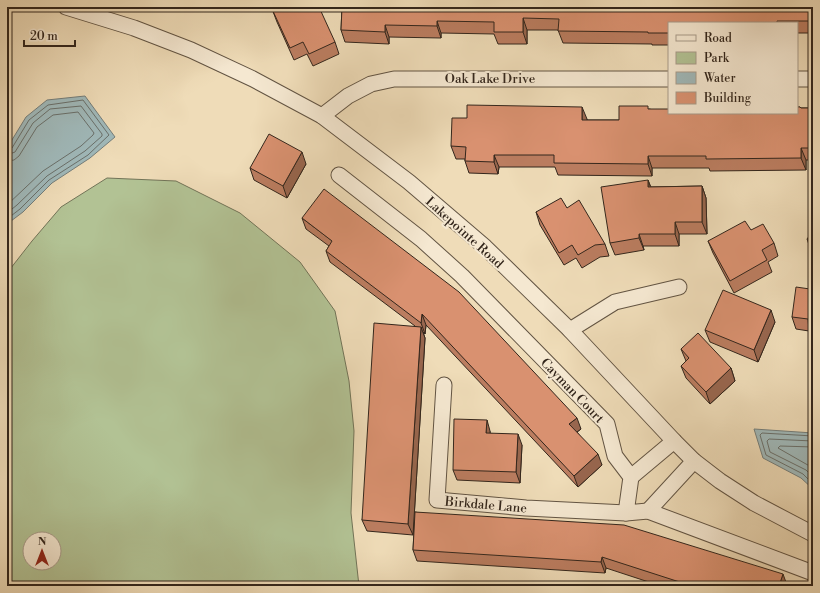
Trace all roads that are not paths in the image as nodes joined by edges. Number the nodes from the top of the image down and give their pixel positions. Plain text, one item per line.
1 (66, 7) edge
2 (668, 79) edge
3 (798, 79) edge
4 (813, 80) edge
5 (322, 116) junction
6 (339, 175) dead end
7 (679, 287) dead end
8 (570, 330) junction
9 (444, 385) dead end
10 (674, 441) junction
11 (694, 461) junction
12 (631, 477) junction
13 (648, 511) junction
14 (626, 513) junction
15 (813, 534) edge
16 (813, 573) edge

1 - 5 street, Lakepointe Road
2 - 5 street, Oak Lake Drive
3 - 4 street
5 - 8 street, Lakepointe Road
6 - 12 street, Cayman Court
7 - 8 street
8 - 10 street, Lakepointe Road
9 - 14 street, Birkdale Lane
10 - 11 street, Lakepointe Road
10 - 12 street
11 - 13 street
11 - 15 street, Lakepointe Road
12 - 14 street
13 - 14 street
13 - 16 street

